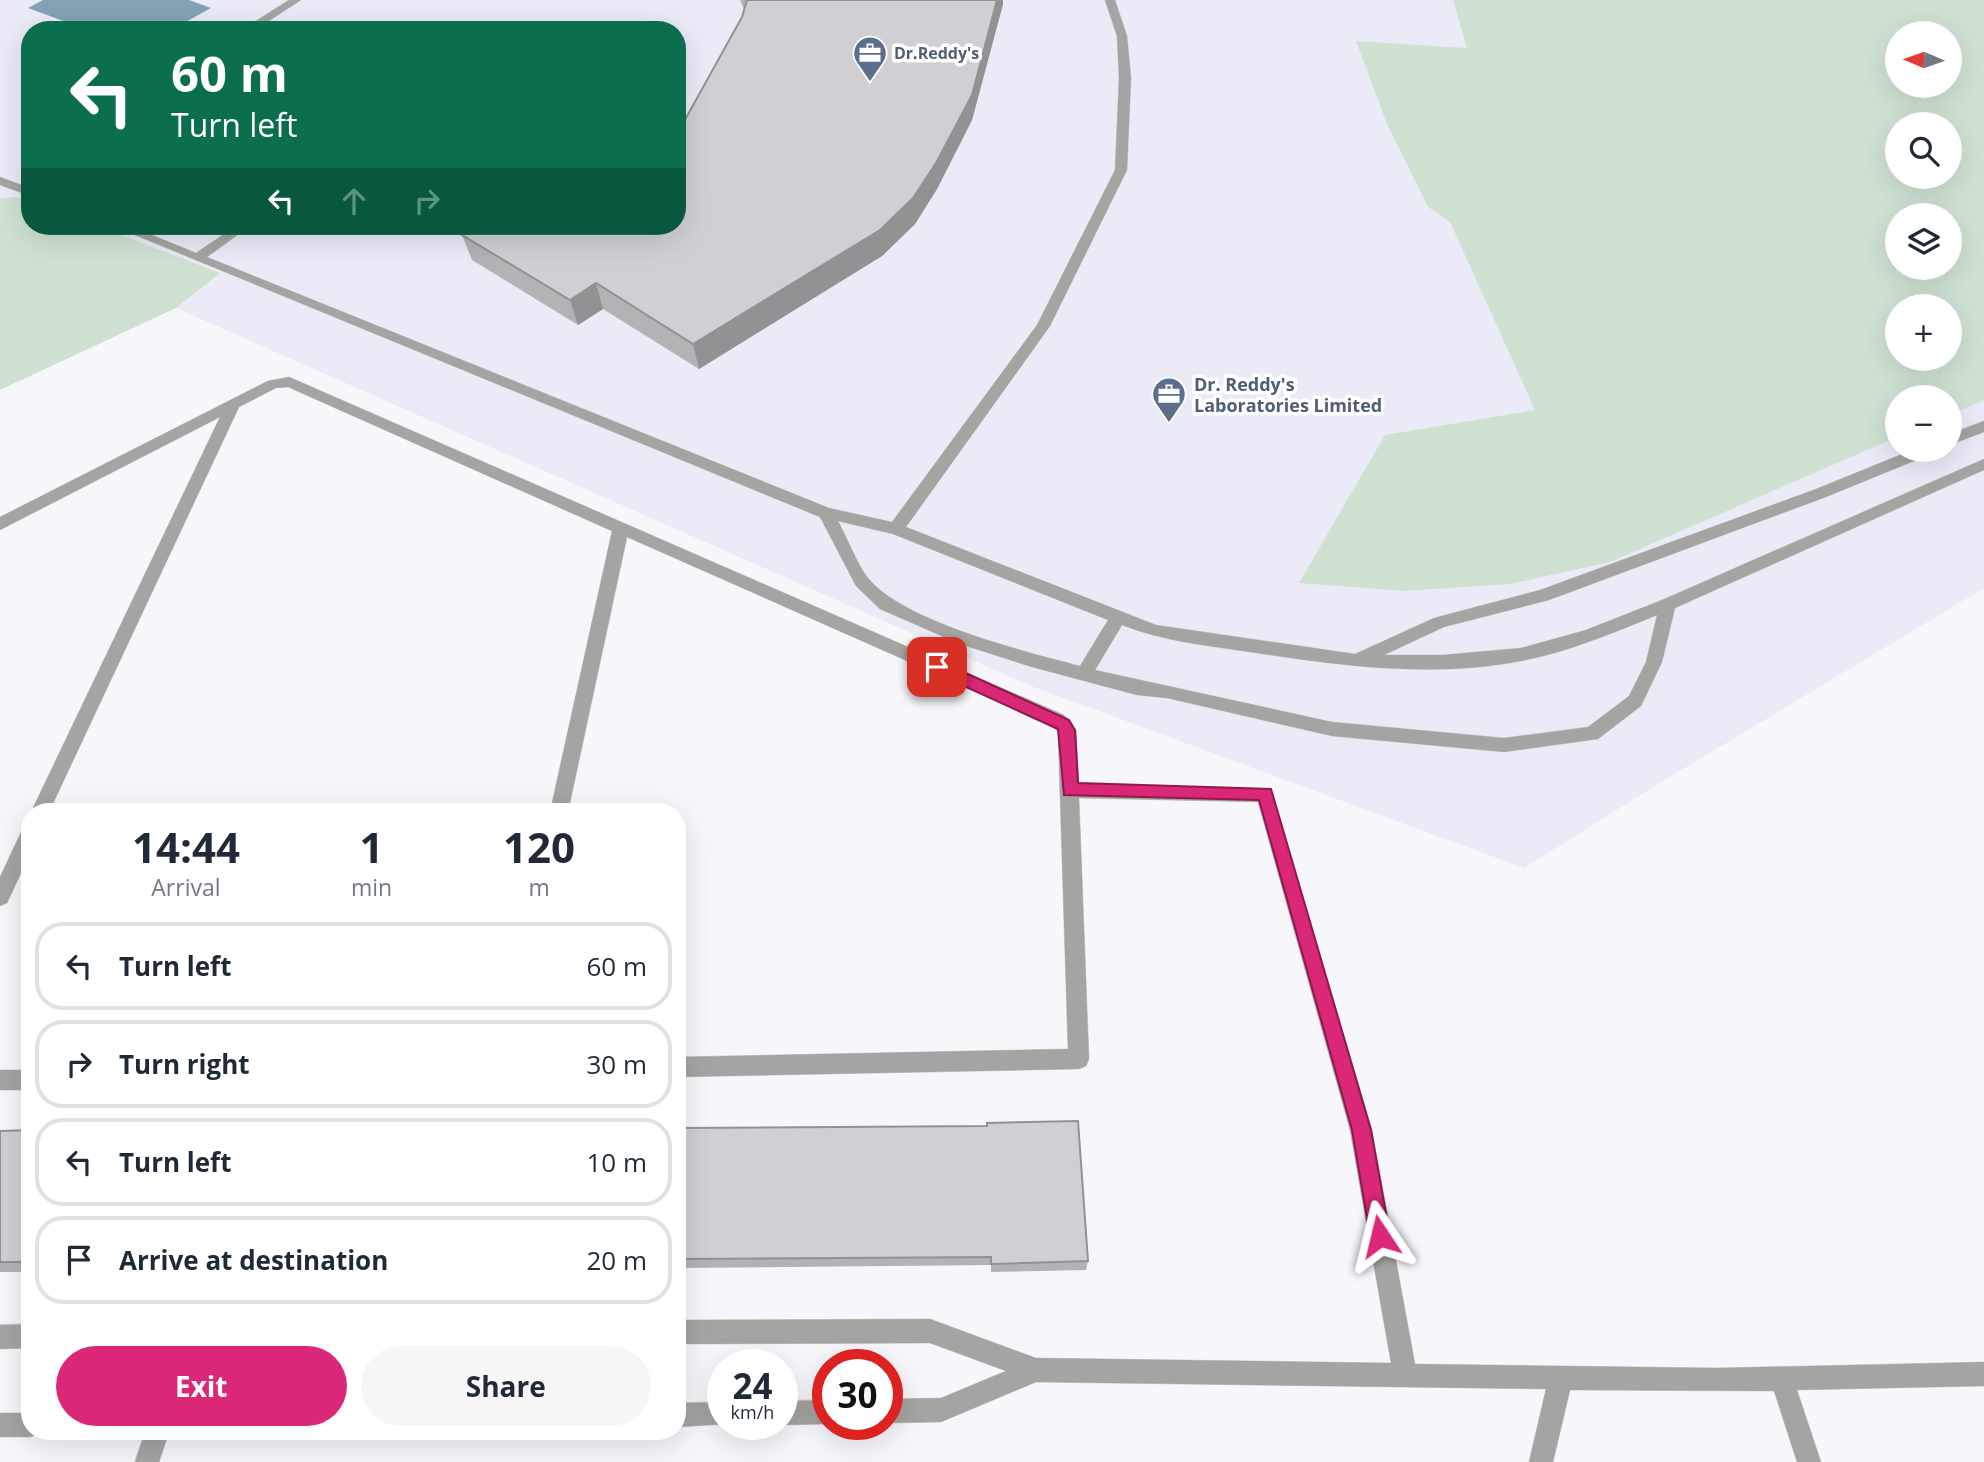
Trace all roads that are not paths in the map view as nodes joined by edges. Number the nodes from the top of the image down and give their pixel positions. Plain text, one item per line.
1 (296, 0) edge
2 (1110, 0) edge
3 (262, 21) edge
4 (0, 181) edge
5 (21, 189) edge
6 (142, 235) edge
7 (231, 235) edge
8 (198, 257) junction
9 (233, 405) junction
10 (1984, 426) edge
11 (1962, 435) edge
12 (1897, 462) edge
13 (1984, 464) edge
14 (825, 513) junction
15 (0, 524) edge
16 (621, 527) junction
17 (895, 529) junction
18 (1668, 604) junction
19 (1118, 617) junction
20 (1354, 661) junction
21 (1084, 674) junction
22 (1070, 790) junction
23 (44, 803) edge
24 (561, 803) edge
25 (21, 853) edge
26 (0, 897) edge
27 (686, 1067) edge
28 (0, 1080) edge
29 (21, 1080) edge
30 (686, 1332) edge
31 (21, 1336) edge
32 (0, 1337) edge
33 (1036, 1370) junction
34 (1984, 1374) edge
35 (1405, 1375) junction
36 (1561, 1377) junction
37 (1782, 1379) junction
38 (903, 1411) edge
39 (707, 1414) edge
40 (686, 1415) edge
41 (0, 1425) edge
42 (21, 1425) edge
43 (154, 1440) edge
44 (147, 1462) edge
45 (1541, 1462) edge
46 (1809, 1462) edge

1 - 3 street
2 - 17 street
4 - 5 street
6 - 8 street
7 - 8 street
8 - 14 street
9 - 15 street
9 - 16 street
9 - 23 street
10 - 11 street
12 - 20 street
13 - 18 street
14 - 17 street
14 - 21 street
16 - 22 street
16 - 24 street
17 - 19 street
18 - 20 street
18 - 21 street
19 - 20 street
19 - 21 street
22 - 27 street
22 - 35 street
25 - 26 street
28 - 29 street
30 - 33 street
31 - 32 street
33 - 35 street
33 - 38 street
34 - 37 street
35 - 36 street
36 - 37 street
36 - 45 street
37 - 46 street
39 - 40 street
41 - 42 street
43 - 44 street

